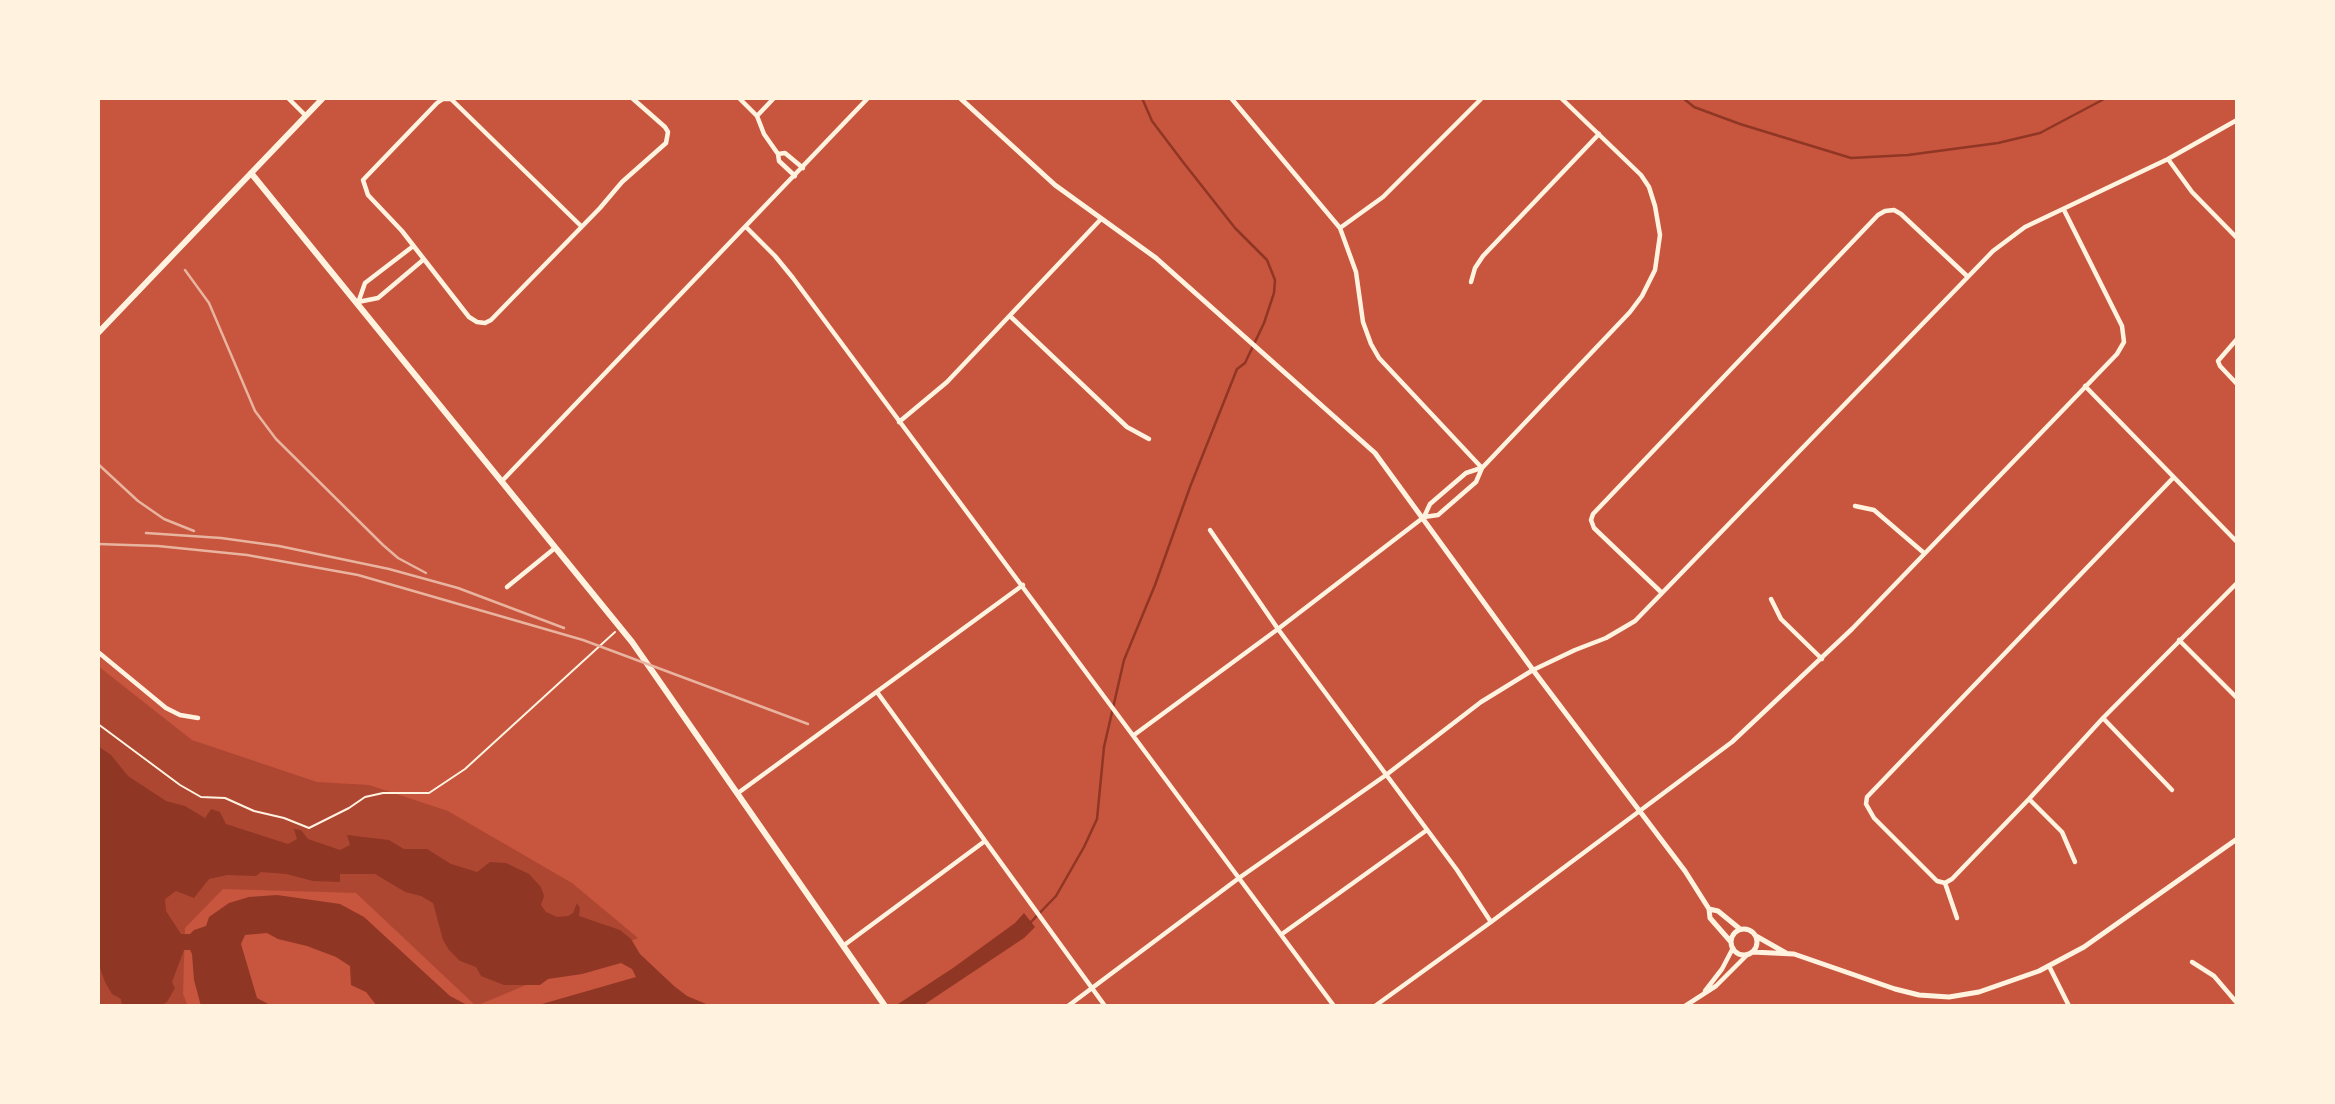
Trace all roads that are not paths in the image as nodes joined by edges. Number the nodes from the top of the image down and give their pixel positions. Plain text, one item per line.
1 (288, 98) edge
2 (323, 98) edge
3 (632, 98) edge
4 (739, 98) edge
5 (774, 98) edge
6 (868, 98) edge
7 (960, 98) edge
8 (1231, 98) edge
9 (1482, 98) edge
10 (1561, 98) edge
11 (306, 116) junction
12 (757, 116) junction
13 (2237, 120) edge
14 (1600, 134) junction
15 (778, 154) junction
16 (2168, 159) junction
17 (803, 167) junction
18 (251, 173) junction
19 (795, 176) junction
20 (2064, 210) junction
21 (1101, 219) junction
22 (582, 226) junction
23 (746, 227) junction
24 (1340, 228) junction
25 (2237, 238) edge
26 (412, 247) junction
27 (423, 260) junction
28 (1967, 276) junction
29 (1471, 282) dead end
30 (358, 303) junction
31 (1010, 316) junction
32 (98, 333) edge
33 (2237, 339) edge
34 (2237, 384) edge
35 (2085, 386) junction
36 (899, 422) junction
37 (1149, 439) dead end
38 (1482, 468) junction
39 (2173, 478) junction
40 (502, 481) junction
41 (1855, 506) dead end
42 (1424, 517) junction
43 (1210, 530) dead end
44 (2237, 542) edge
45 (556, 547) junction
46 (1924, 553) junction
47 (2237, 583) edge
48 (1023, 585) junction
49 (507, 587) dead end
50 (1662, 593) junction
51 (1771, 599) dead end
52 (1278, 629) junction
53 (2179, 640) junction
54 (98, 652) edge
55 (1822, 659) junction
56 (1533, 670) junction
57 (877, 692) junction
58 (2237, 698) edge
59 (198, 718) dead end
60 (2103, 718) junction
61 (1134, 735) junction
62 (1386, 775) junction
63 (2172, 790) dead end
64 (738, 793) junction
65 (2029, 799) junction
66 (1641, 812) junction
67 (1426, 830) junction
68 (2237, 839) edge
69 (985, 841) junction
70 (2075, 862) dead end
71 (1239, 878) junction
72 (1945, 883) junction
73 (1709, 909) junction
74 (1957, 918) dead end
75 (1492, 922) junction
76 (1740, 929) junction
77 (1282, 934) junction
78 (1756, 936) junction
79 (1732, 945) junction
80 (843, 946) junction
81 (1750, 953) junction
82 (1786, 953) junction
83 (2192, 962) dead end
84 (2049, 966) junction
85 (1092, 988) junction
86 (1704, 992) junction
87 (2237, 1003) edge
88 (884, 1005) edge
89 (1068, 1006) edge
90 (1105, 1006) edge
91 (1334, 1006) edge
92 (1375, 1006) edge
93 (1685, 1006) edge
94 (2069, 1006) edge

1 - 11 street
2 - 11 main road
3 - 22 street
4 - 12 street
5 - 12 street
6 - 17 street
7 - 21 street
8 - 24 street
9 - 24 street
10 - 14 street
11 - 18 main road
12 - 15 street
13 - 16 street
14 - 29 street
14 - 38 street
15 - 17 street
15 - 19 street
16 - 20 street
16 - 25 street
17 - 19 street
18 - 30 main road
18 - 32 main road
19 - 23 street
20 - 28 street
20 - 35 street
21 - 31 street
21 - 42 street
22 - 26 street
22 - 27 street
23 - 36 street
23 - 40 street
24 - 38 street
26 - 27 street
26 - 30 street
27 - 30 street
28 - 50 street
28 - 50 street
30 - 40 main road
31 - 36 street
31 - 37 street
33 - 34 street
35 - 39 street
35 - 46 street
36 - 48 street
38 - 42 street
38 - 42 street
39 - 44 street
39 - 72 street
40 - 45 main road
41 - 46 street
42 - 52 street
42 - 56 street
43 - 52 street
45 - 49 street
45 - 64 main road
46 - 55 street
47 - 53 street
48 - 57 street
48 - 61 street
50 - 56 street
51 - 55 street
52 - 61 street
52 - 62 street
53 - 58 street
53 - 60 street
54 - 59 street
55 - 66 street
56 - 62 street
56 - 66 street
57 - 64 street
57 - 69 street
60 - 63 street
60 - 65 street
61 - 71 street
62 - 67 street
62 - 71 street
64 - 80 main road
65 - 70 street
65 - 72 street
66 - 73 street
66 - 75 street
67 - 75 street
67 - 77 street
68 - 84 street
69 - 80 street
69 - 85 street
71 - 77 street
71 - 85 street
72 - 74 street
73 - 76 street
73 - 79 street
75 - 92 street
76 - 78 street
76 - 79 street
77 - 91 street
78 - 81 street
78 - 82 street
79 - 81 street
79 - 86 street
80 - 88 main road
81 - 82 street
81 - 86 street
82 - 84 street
83 - 87 street
84 - 94 street
85 - 89 street
85 - 90 street
86 - 93 street

